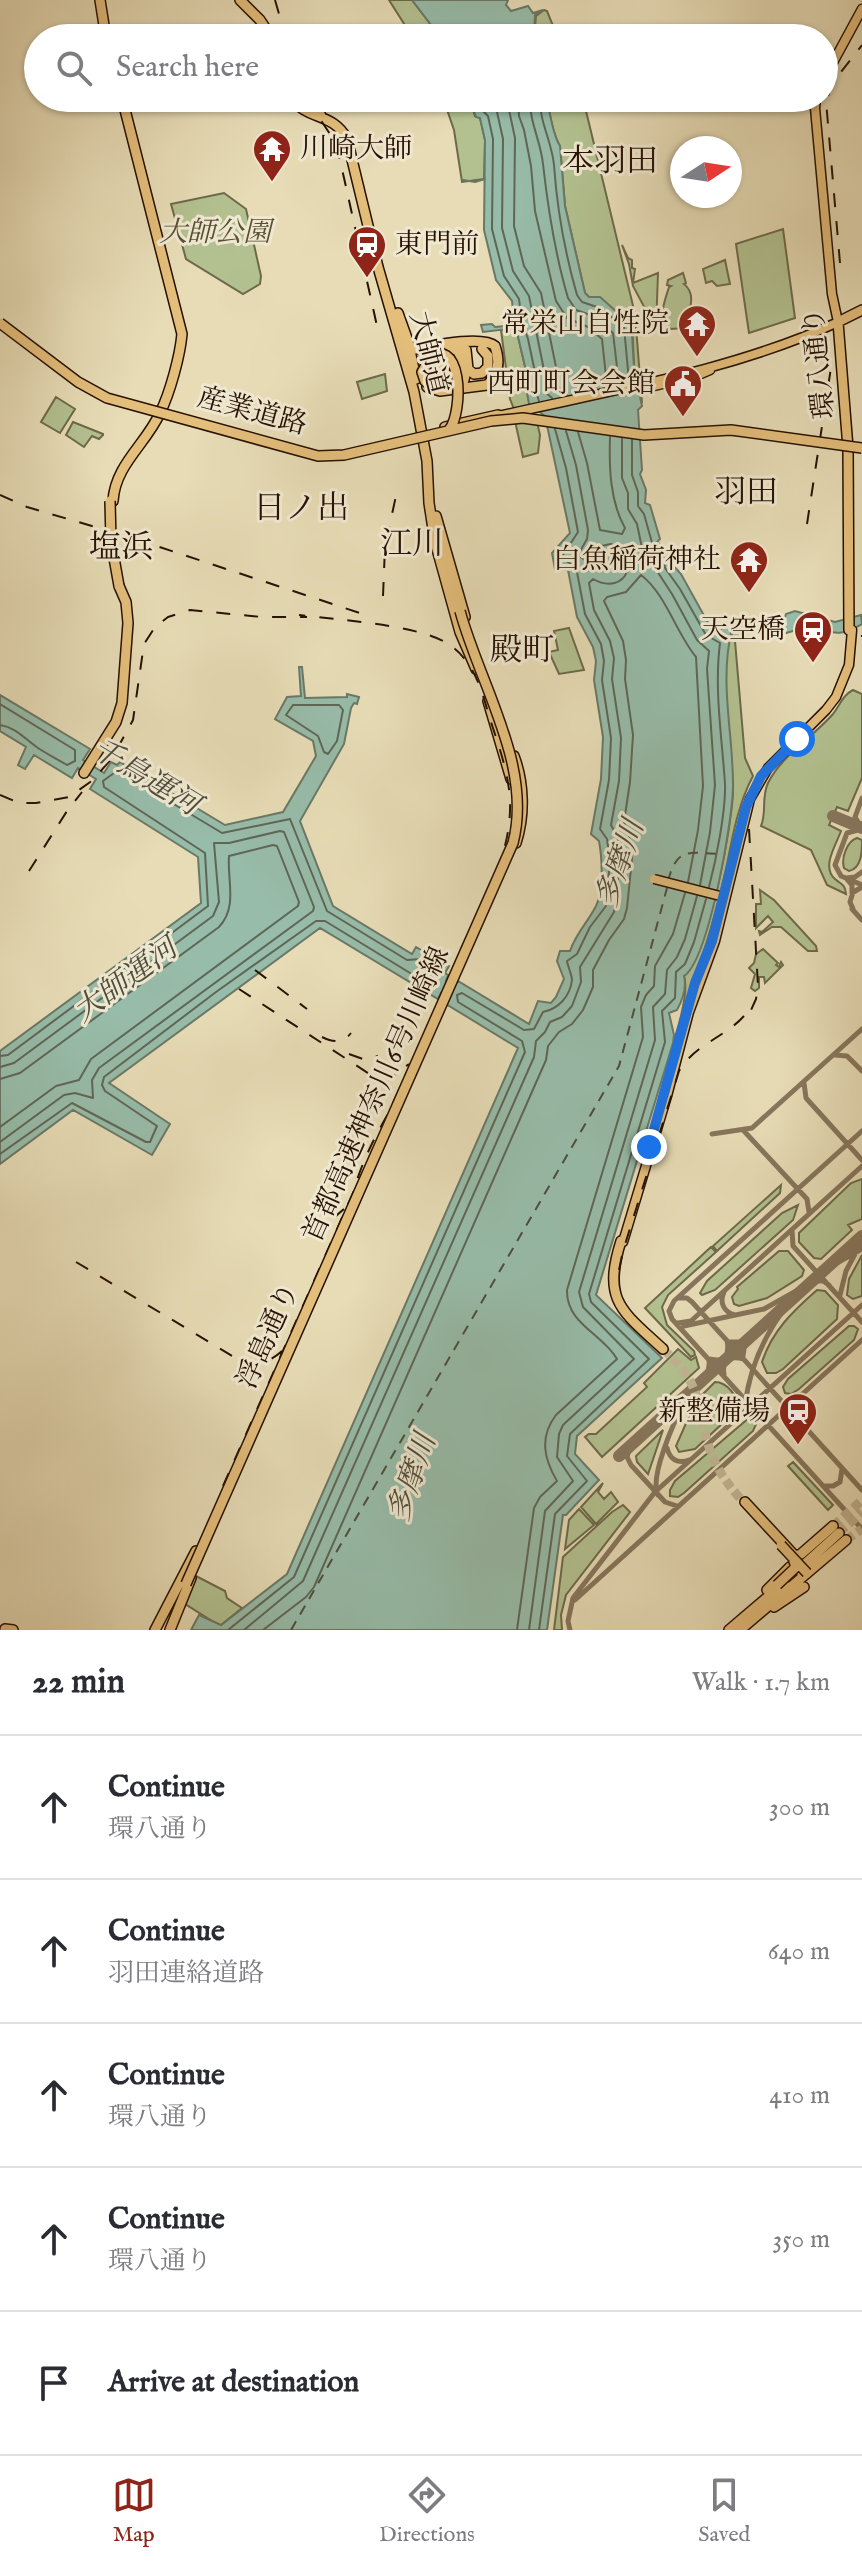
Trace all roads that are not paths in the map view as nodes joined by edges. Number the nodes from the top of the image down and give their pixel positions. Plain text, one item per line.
1 (101, 0) edge
2 (242, 0) edge
3 (862, 2) edge
4 (862, 9) edge
5 (105, 24) edge
6 (262, 24) edge
7 (263, 24) edge
8 (838, 46) edge
9 (838, 53) edge
10 (124, 112) edge
11 (314, 112) edge
12 (319, 112) edge
13 (815, 112) edge
14 (321, 116) junction
15 (862, 312) edge
16 (0, 322) edge
17 (840, 322) junction
18 (446, 345) junction
19 (407, 346) junction
20 (711, 369) junction
21 (698, 372) junction
22 (662, 376) dead end
23 (678, 378) junction
24 (666, 387) dead end
25 (439, 389) junction
26 (159, 412) junction
27 (517, 416) junction
28 (545, 421) junction
29 (450, 429) junction
30 (665, 433) junction
31 (767, 433) junction
32 (425, 434) junction
33 (399, 440) junction
34 (849, 445) junction
35 (862, 446) edge
36 (370, 449) junction
37 (850, 630) junction
38 (512, 751) junction
39 (84, 773) dead end
40 (758, 774) junction
41 (512, 791) junction
42 (750, 799) junction
43 (741, 828) junction
44 (654, 879) dead end
45 (492, 895) junction
46 (724, 897) junction
47 (465, 951) junction
48 (454, 977) junction
49 (695, 987) junction
50 (622, 1241) junction
51 (664, 1349) tunnel mouth
52 (745, 1503) tunnel mouth
53 (839, 1533) junction
54 (787, 1552) junction
55 (807, 1573) junction
56 (772, 1587) junction
57 (804, 1587) dead end
58 (176, 1601) junction
59 (758, 1616) junction
60 (164, 1629) edge
61 (732, 1630) edge

1 - 5 highway
2 - 6 highway
2 - 7 highway
3 - 8 main road
4 - 9 main road
10 - 26 highway
11 - 14 highway, 大師道
12 - 14 highway, 大師道
13 - 17 main road, 環八通り
14 - 19 highway, 大師道
15 - 17 highway
16 - 26 main road, 産業道路
16 - 33 highway, bridge
16 - 36 highway, bridge
17 - 20 main road
17 - 21 main road
17 - 34 highway, 環八通り
18 - 19 highway
18 - 25 highway
18 - 25 highway
18 - 25 highway
18 - 25 highway
19 - 32 highway, 大師道
19 - 32 highway, 大師道
20 - 21 main road
20 - 24 main road
21 - 22 main road
21 - 23 main road
23 - 27 main road
23 - 27 main road
25 - 33 highway, bridge
25 - 36 highway, bridge
26 - 32 main road, 産業道路
26 - 39 highway, bridge
27 - 28 highway, bridge
27 - 29 highway, bridge
27 - 30 highway, bridge
27 - 32 main road, 産業道路
27 - 33 highway, bridge
28 - 29 highway, bridge
28 - 30 highway, bridge
29 - 32 highway
29 - 36 highway, bridge
30 - 31 highway, bridge
31 - 34 highway, bridge
31 - 35 highway, bridge
32 - 38 highway
32 - 41 highway
34 - 35 highway
34 - 37 highway, 環八通り
37 - 40 main road, 環八通り
37 - 42 main road, 環八通り
38 - 45 highway, bridge
38 - 48 highway
40 - 43 main road
40 - 49 main road, 環八通り
41 - 47 highway, bridge
41 - 48 highway
42 - 43 main road
42 - 49 main road, 環八通り
43 - 46 main road
44 - 46 main road, bridge
45 - 47 highway, 首都高速神奈川6号川崎線, bridge
45 - 60 highway, 首都高速神奈川6号川崎線, bridge
46 - 49 main road
47 - 60 highway, 首都高速神奈川6号川崎線, bridge
48 - 58 highway, 浮島通り, bridge
49 - 50 main road, 環八通り
49 - 50 main road, 環八通り
50 - 51 highway
52 - 54 highway
53 - 54 highway
53 - 55 highway
53 - 56 highway
53 - 61 highway
54 - 55 highway, bridge
54 - 56 highway, bridge
55 - 59 highway
56 - 61 highway
57 - 59 highway
58 - 60 highway
58 - 60 highway
59 - 61 highway

